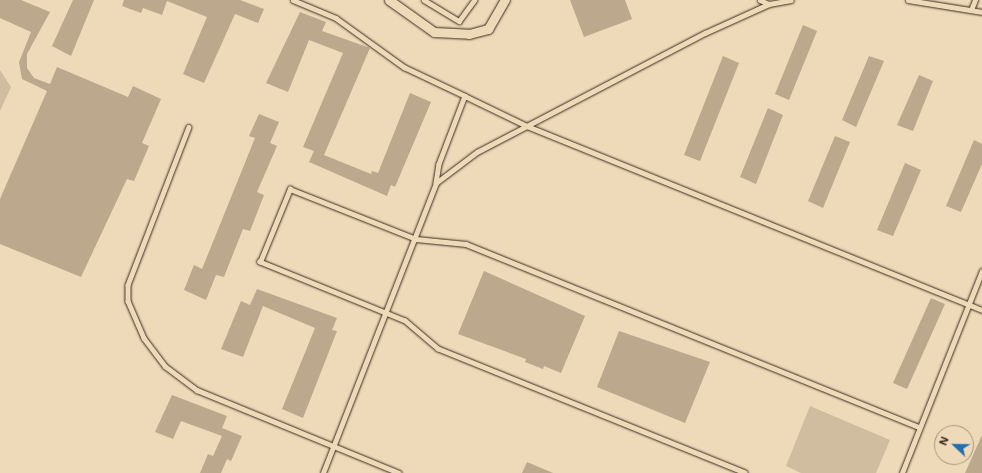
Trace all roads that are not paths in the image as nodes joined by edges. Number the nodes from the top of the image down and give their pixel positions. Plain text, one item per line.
1 (294, 0) edge
2 (389, 0) edge
3 (424, 0) edge
4 (474, 0) edge
5 (505, 0) edge
6 (760, 0) edge
7 (791, 0) edge
8 (908, 0) edge
9 (975, 0) edge
10 (782, 1) edge
11 (769, 4) junction
12 (971, 10) junction
13 (982, 12) edge
14 (465, 96) junction
15 (527, 126) junction
16 (189, 127) dead end
17 (436, 183) junction
18 (416, 239) junction
19 (982, 271) edge
20 (968, 305) junction
21 (982, 310) edge
22 (386, 314) junction
23 (920, 427) junction
24 (333, 446) junction
25 (323, 473) edge
26 (400, 473) edge
27 (745, 473) edge
28 (902, 473) edge

1 - 14 lane
2 - 5 street
3 - 4 lane
6 - 11 lane
7 - 10 lane
8 - 12 lane
9 - 12 lane
10 - 11 lane
11 - 15 lane
12 - 13 lane
14 - 15 lane
14 - 17 lane
15 - 17 lane
15 - 20 lane
16 - 24 lane
17 - 18 lane
18 - 22 lane
18 - 22 lane
18 - 23 lane
19 - 20 lane
20 - 21 lane
20 - 23 lane
22 - 24 lane
22 - 27 lane
23 - 28 lane
24 - 25 lane
24 - 26 lane

